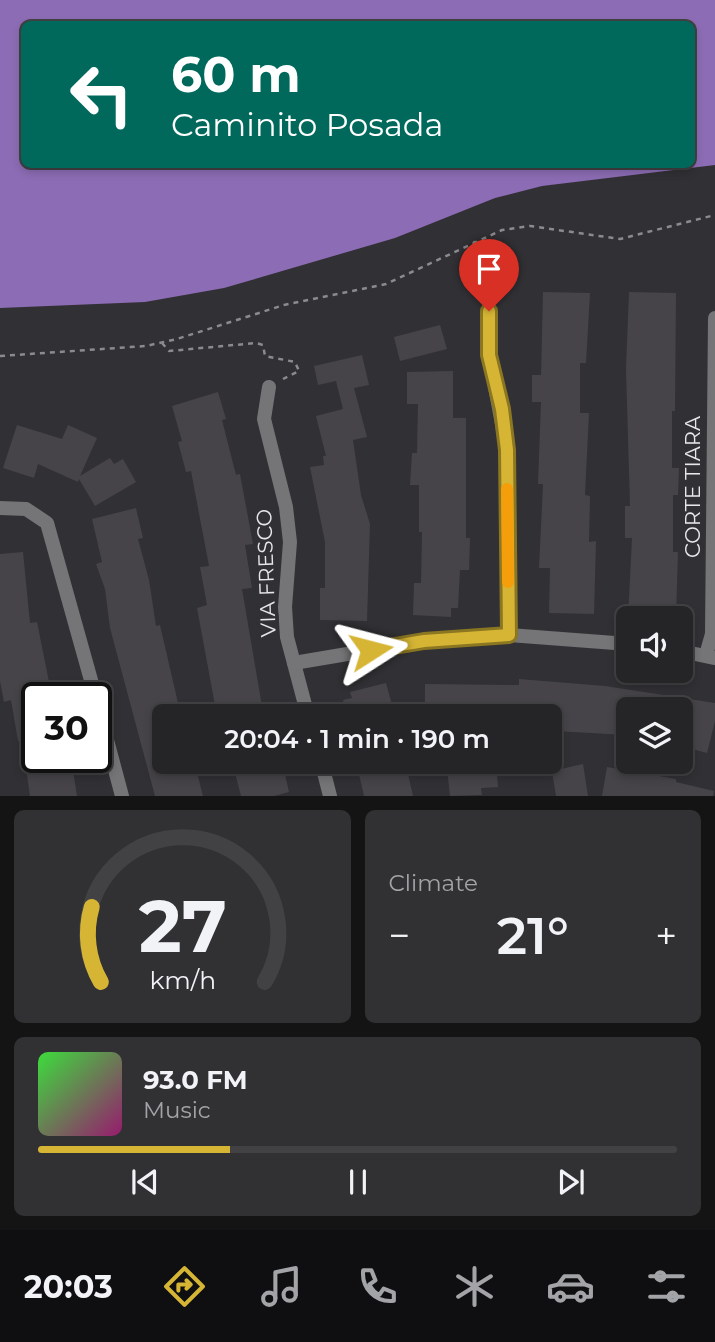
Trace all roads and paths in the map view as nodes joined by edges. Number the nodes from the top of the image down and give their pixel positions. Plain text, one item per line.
1 (715, 215) edge
2 (474, 241) junction
3 (489, 311) joint
4 (715, 318) edge
5 (162, 343) junction
6 (0, 356) edge
7 (269, 387) joint
8 (714, 457) edge
9 (0, 508) edge
10 (509, 635) junction
11 (616, 643) edge
12 (693, 654) edge
13 (711, 657) edge
14 (294, 663) junction
15 (91, 682) edge
16 (305, 704) edge
17 (112, 759) edge
18 (325, 774) edge
19 (122, 796) edge
20 (331, 796) edge

1 - 2 path
2 - 3 path
2 - 5 path
3 - 10 street
4 - 8 street, CORTE TIARA
5 - 6 path
5 - 7 path
7 - 14 street, VIA FRESCO
8 - 13 street, CORTE TIARA
9 - 15 street
10 - 11 street
10 - 14 street
12 - 13 street
14 - 16 street, VIA FRESCO
17 - 19 street
18 - 20 street

